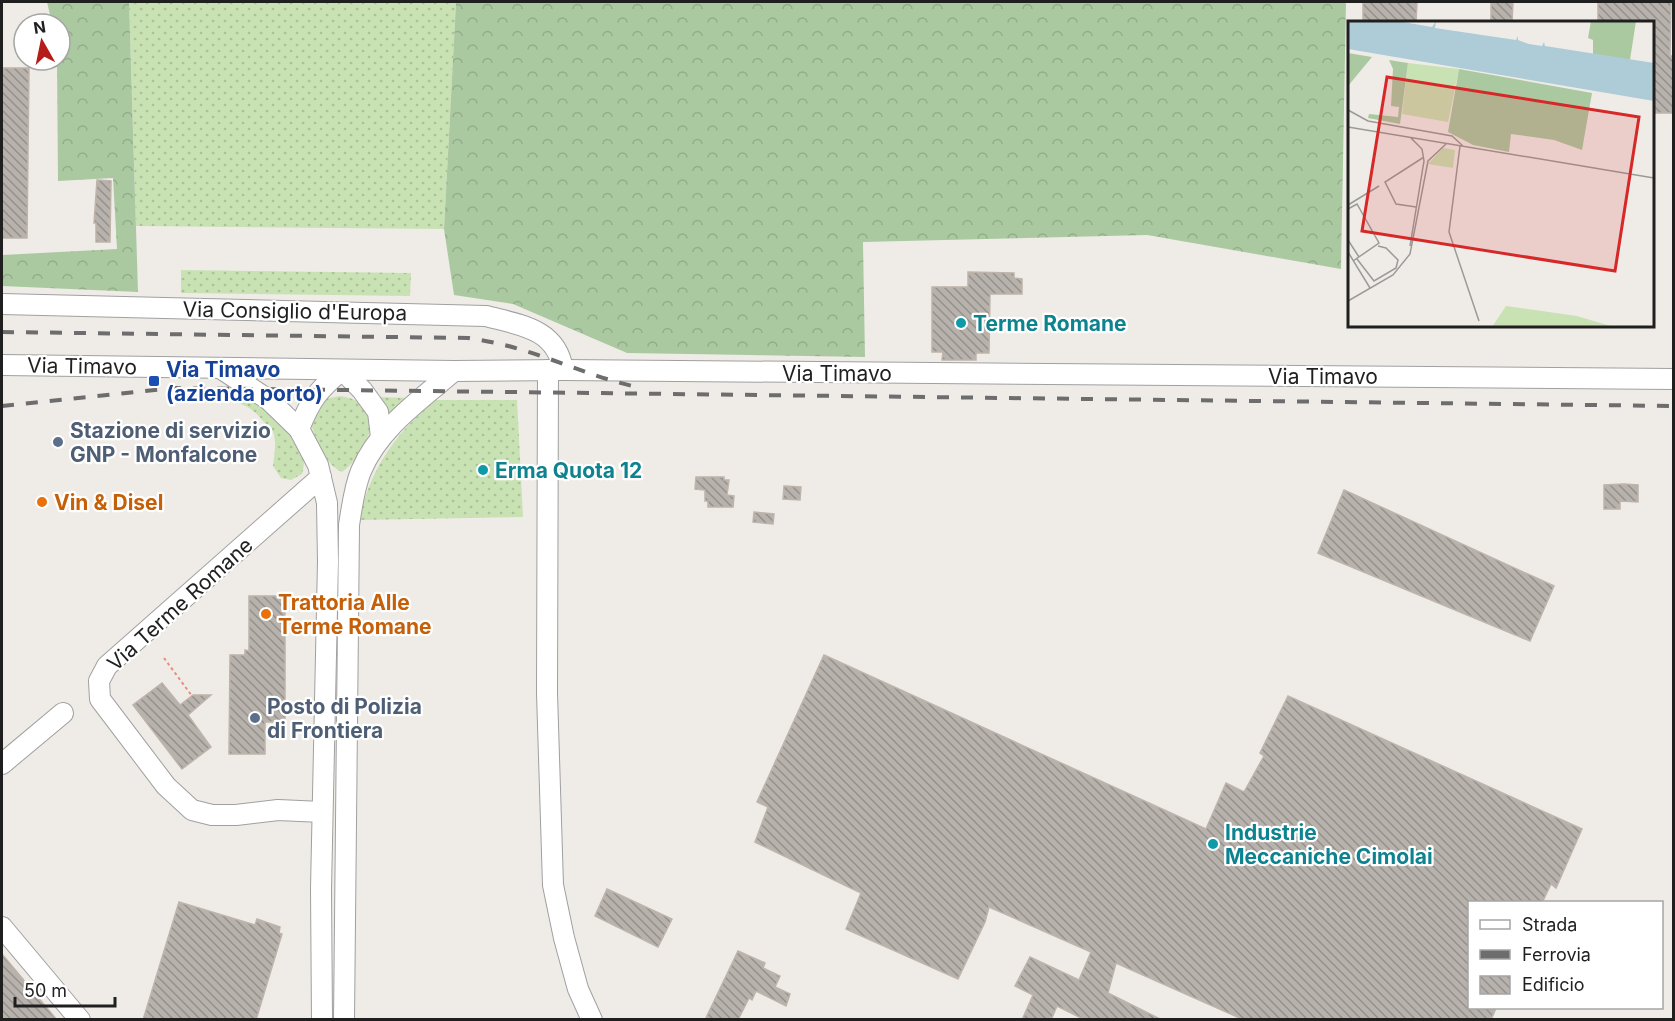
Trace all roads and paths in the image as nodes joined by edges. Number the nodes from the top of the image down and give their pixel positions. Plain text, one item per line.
1 (2, 304) edge
2 (2, 365) edge
3 (220, 368) junction
4 (342, 370) junction
5 (555, 370) junction
6 (454, 371) junction
7 (1674, 379) edge
8 (299, 429) junction
9 (381, 437) junction
10 (321, 477) junction
11 (164, 658) dead end
12 (192, 696) dead end
13 (63, 713) dead end
14 (2, 764) edge
15 (322, 812) junction
16 (2, 927) edge
17 (80, 1020) edge
18 (322, 1020) edge
19 (344, 1020) edge
20 (592, 1020) edge

1 - 5 street, Via Consiglio d'Europa
2 - 3 street, Via Timavo
3 - 4 street, Via Timavo
3 - 8 street
4 - 6 street, Via Timavo
4 - 8 street
4 - 9 street
5 - 6 street, Via Timavo
5 - 7 street, Via Timavo
5 - 20 street
6 - 9 street
8 - 10 street
9 - 19 street
10 - 15 street
10 - 15 street, Via Terme Romane
11 - 12 path
13 - 14 street
15 - 18 street
16 - 17 street

